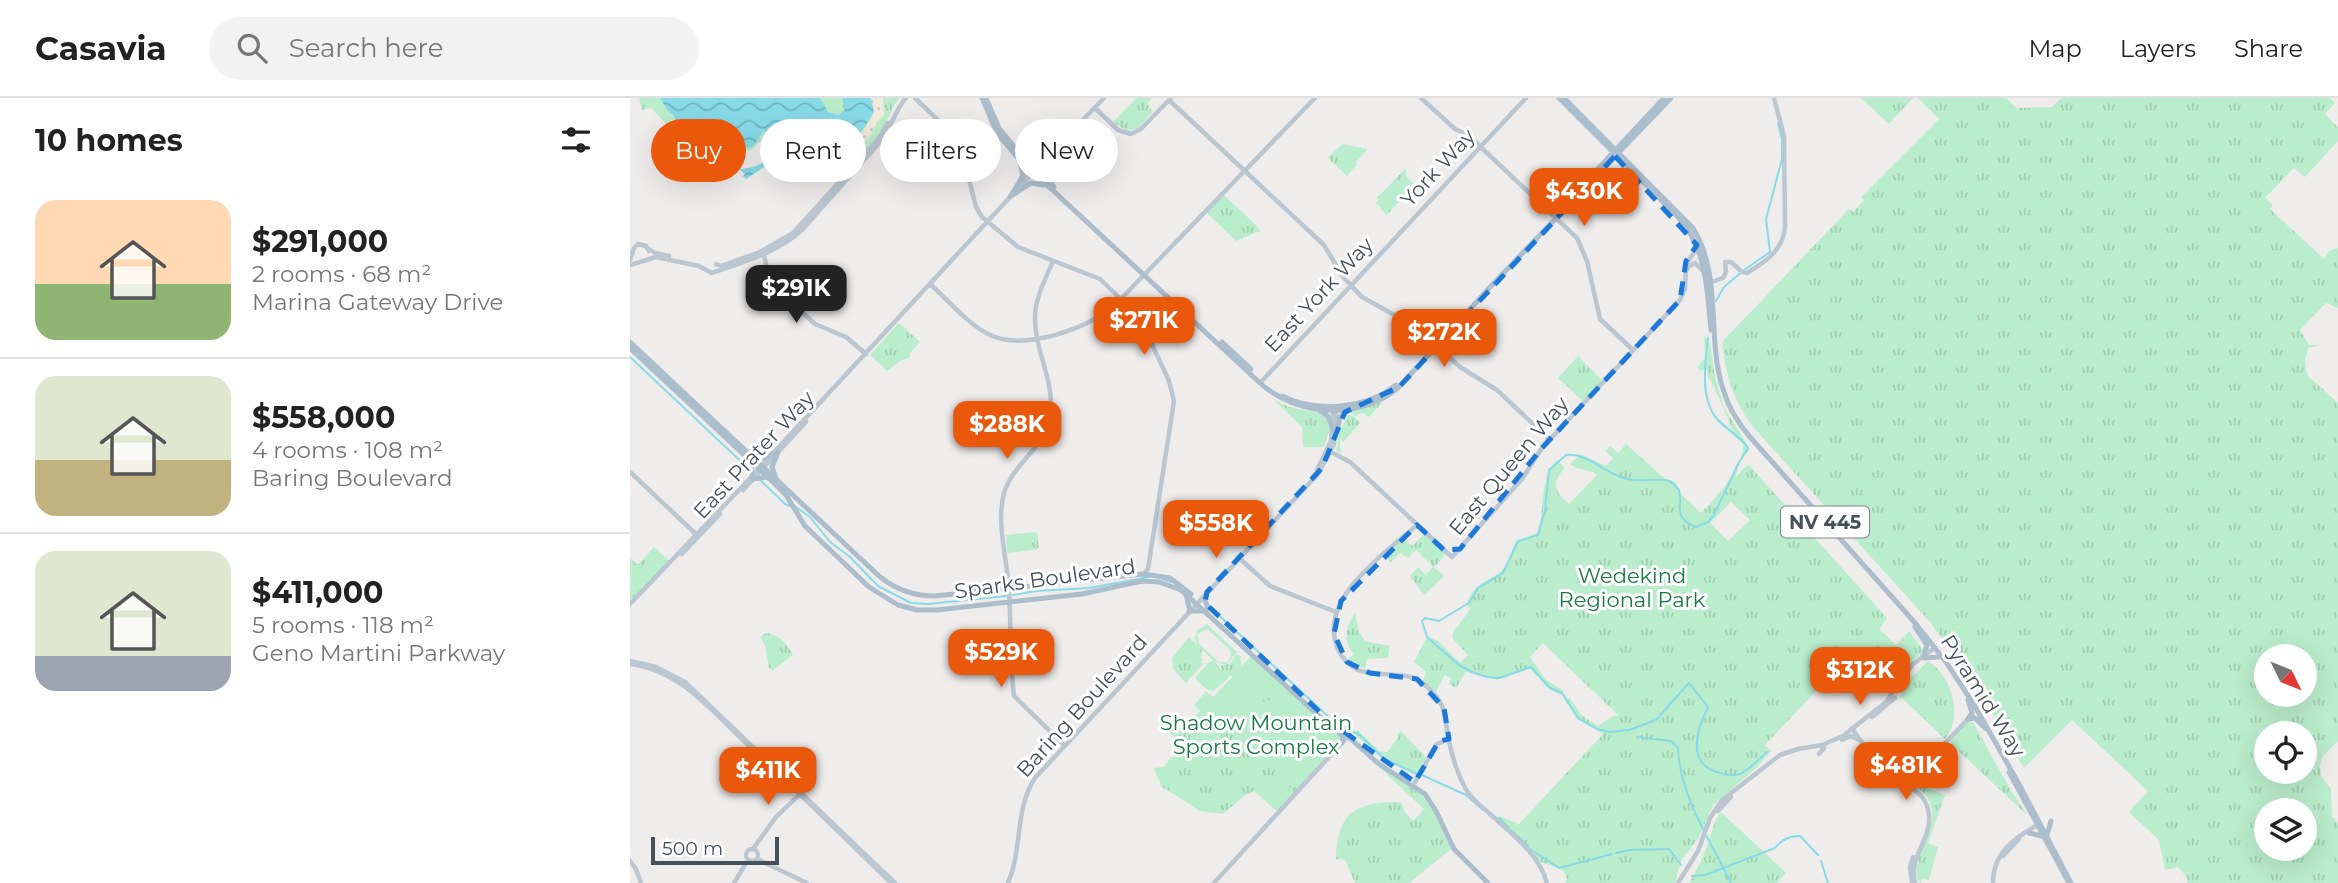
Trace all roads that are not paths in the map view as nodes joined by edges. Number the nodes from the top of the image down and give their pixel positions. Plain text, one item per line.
1 (904, 98) edge
2 (915, 98) edge
3 (984, 98) edge
4 (1104, 98) edge
5 (1315, 98) edge
6 (1421, 98) edge
7 (1526, 98) edge
8 (1561, 98) edge
9 (1774, 98) edge
10 (1170, 99) edge
11 (1668, 99) edge
12 (1095, 108) junction
13 (1085, 119) edge
14 (1629, 142) junction
15 (1480, 147) junction
16 (1012, 149) junction
17 (1015, 151) edge
18 (1015, 152) edge
19 (1614, 153) junction
20 (1631, 165) junction
21 (1244, 170) junction
22 (1024, 182) edge
23 (1046, 182) edge
24 (1050, 182) edge
25 (1055, 190) junction
26 (1010, 197) junction
27 (1555, 217) junction
28 (987, 222) junction
29 (1402, 230) joint
30 (1697, 245) junction
31 (649, 249) junction
32 (633, 252) junction
33 (764, 252) junction
34 (644, 260) junction
35 (1053, 261) junction
36 (630, 263) edge
37 (710, 263) junction
38 (706, 270) junction
39 (1685, 271) junction
40 (715, 272) junction
41 (1145, 273) junction
42 (930, 284) junction
43 (1708, 285) junction
44 (1350, 286) junction
45 (1121, 299) junction
46 (1038, 338) junction
47 (630, 342) edge
48 (1436, 344) junction
49 (630, 348) edge
50 (1633, 350) junction
51 (866, 354) junction
52 (647, 364) junction
53 (1261, 381) junction
54 (681, 391) junction
55 (1335, 407) junction
56 (1358, 407) junction
57 (1307, 408) junction
58 (1335, 430) junction
59 (722, 434) junction
60 (1550, 440) junction
61 (739, 444) junction
62 (1330, 451) junction
63 (775, 453) junction
64 (750, 457) junction
65 (761, 468) junction
66 (630, 472) edge
67 (753, 477) junction
68 (770, 478) junction
69 (777, 480) junction
70 (1417, 525) junction
71 (698, 535) junction
72 (1460, 549) junction
73 (1444, 550) junction
74 (1238, 557) junction
75 (1146, 571) junction
76 (1009, 588) junction
77 (1206, 591) junction
78 (1186, 592) junction
79 (1197, 601) junction
80 (1009, 602) junction
81 (630, 606) edge
82 (1189, 609) junction
83 (1208, 611) junction
84 (1336, 612) junction
85 (1915, 627) junction
86 (1934, 649) junction
87 (1924, 656) junction
88 (1257, 657) junction
89 (1939, 657) junction
90 (630, 663) edge
91 (679, 680) junction
92 (1292, 691) junction
93 (1898, 691) junction
94 (1299, 694) junction
95 (1968, 700) junction
96 (1882, 706) junction
97 (1877, 710) junction
98 (1868, 718) junction
99 (1968, 719) junction
100 (1860, 726) junction
101 (1851, 728) junction
102 (1985, 728) junction
103 (1337, 731) junction
104 (1349, 735) junction
105 (1843, 737) junction
106 (1449, 739) junction
107 (1858, 739) junction
108 (1342, 743) junction
109 (1063, 744) junction
110 (1818, 748) junction
111 (1792, 750) junction
112 (1771, 760) junction
113 (1778, 760) junction
114 (1389, 770) junction
115 (1418, 777) junction
116 (1912, 788) junction
117 (1421, 791) junction
118 (801, 793) junction
119 (2034, 816) junction
120 (2040, 826) junction
121 (2030, 831) junction
122 (2045, 836) junction
123 (755, 850) junction
124 (757, 859) junction
125 (630, 861) edge
126 (748, 861) junction
127 (1997, 864) junction
128 (1995, 882) edge
129 (641, 883) edge
130 (734, 883) edge
131 (807, 883) edge
132 (893, 883) edge
133 (1006, 883) edge
134 (1214, 883) edge
135 (1491, 883) edge
136 (1547, 883) edge
137 (1679, 883) edge
138 (1913, 883) edge
139 (2070, 883) edge

1 - 33 street
2 - 28 street
3 - 16 main road
4 - 12 street, East Prater Way
5 - 21 street
6 - 15 street
7 - 15 street, York Way
8 - 19 main road, Pyramid Way / NV 445
9 - 43 street
10 - 12 street
10 - 21 street
11 - 14 main road
11 - 19 main road
12 - 13 street, East Prater Way
14 - 19 main road
14 - 20 main road
15 - 27 street
15 - 29 street, York Way
16 - 17 main road
16 - 18 main road
16 - 26 main road
19 - 20 main road, Pyramid Way / NV 445
19 - 27 main road
19 - 27 main road
19 - 30 main road, Pyramid Way / NV 445
20 - 43 main road, Pyramid Way / NV 445
21 - 41 street
21 - 44 street
22 - 26 street, East Prater Way
23 - 25 main road
24 - 25 main road
25 - 26 main road
25 - 41 main road
26 - 28 street, East Prater Way
27 - 48 main road
27 - 50 street
28 - 35 street
28 - 42 street, East Prater Way
29 - 44 street, East York Way
30 - 39 street, East Queen Way
30 - 43 main road, Pyramid Way / NV 445
31 - 32 street
31 - 34 street
31 - 37 street
32 - 34 street
32 - 36 street
33 - 37 street
33 - 40 street
33 - 51 street
34 - 36 street
34 - 38 street
35 - 45 street
35 - 46 street
37 - 38 street
37 - 40 street
38 - 40 street
39 - 43 street
39 - 50 street, East Queen Way
41 - 45 street
41 - 53 main road
42 - 46 street
42 - 51 street, East Prater Way
43 - 85 main road, Pyramid Way / NV 445
43 - 86 main road, Pyramid Way / NV 445
44 - 48 street
44 - 53 street, East York Way
45 - 46 street
45 - 75 street
46 - 76 street
47 - 54 main road, Sparks Boulevard
48 - 55 main road
48 - 56 main road
48 - 60 street
49 - 52 main road, Sparks Boulevard
50 - 60 street, East Queen Way
51 - 63 street, East Prater Way
52 - 54 main road
52 - 59 main road, Sparks Boulevard
53 - 55 main road
53 - 57 main road
54 - 61 main road, Sparks Boulevard
55 - 56 main road
55 - 57 main road
55 - 58 street, Baring Boulevard
56 - 58 main road
57 - 58 main road
58 - 62 street, Baring Boulevard
59 - 61 main road
59 - 64 main road, Sparks Boulevard
60 - 72 street, East Queen Way
61 - 64 main road, Sparks Boulevard
62 - 70 street
62 - 74 street, Baring Boulevard
63 - 64 main road
63 - 65 street, East Prater Way
63 - 69 main road
64 - 65 main road, Sparks Boulevard
64 - 67 main road
65 - 67 street, East Prater Way
65 - 68 main road, Sparks Boulevard
65 - 69 main road, Sparks Boulevard
66 - 71 street
67 - 68 main road
67 - 71 street, East Prater Way
68 - 80 main road, Sparks Boulevard
69 - 76 main road, Sparks Boulevard
70 - 73 street
70 - 84 street
71 - 81 street, East Prater Way
72 - 73 street
72 - 73 street, East Queen Way
74 - 77 street, Baring Boulevard
74 - 84 street
75 - 76 main road, Sparks Boulevard
75 - 78 main road, Sparks Boulevard
76 - 80 street
77 - 78 main road
77 - 79 street, Baring Boulevard
77 - 83 main road
78 - 79 main road, Sparks Boulevard
78 - 80 main road, Sparks Boulevard
78 - 82 main road
79 - 82 street, Baring Boulevard
79 - 83 main road, Sparks Boulevard
80 - 109 street
82 - 83 main road
82 - 109 street, Baring Boulevard
83 - 88 main road, Sparks Boulevard
84 - 106 street
85 - 86 main road, Pyramid Way / NV 445
85 - 87 main road
86 - 87 street
86 - 89 main road, Pyramid Way / NV 445
86 - 119 main road, Pyramid Way / NV 445
87 - 89 main road
87 - 93 street
87 - 93 street
88 - 92 main road, Sparks Boulevard
88 - 94 main road, Sparks Boulevard
89 - 95 main road, Pyramid Way / NV 445
90 - 91 street
90 - 91 street
91 - 118 street
91 - 118 street
92 - 94 main road
92 - 103 main road, Sparks Boulevard
93 - 96 street
93 - 97 street
93 - 98 street
94 - 104 main road, Sparks Boulevard
95 - 99 main road
95 - 102 main road, Pyramid Way / NV 445
96 - 97 street
96 - 98 street
97 - 98 street
98 - 100 street
98 - 101 street
99 - 102 main road
99 - 116 street
100 - 101 street
100 - 107 street
101 - 105 street
101 - 107 street
102 - 119 main road, Pyramid Way / NV 445
103 - 104 main road, Sparks Boulevard
103 - 108 main road
104 - 108 street
104 - 114 main road, Sparks Boulevard
104 - 115 main road, Sparks Boulevard
105 - 107 street
105 - 110 street
105 - 110 street
106 - 115 street
106 - 136 street
107 - 116 street
108 - 134 street
109 - 133 street, Baring Boulevard
110 - 111 street
110 - 113 street
111 - 112 street
111 - 113 street
112 - 113 street
112 - 137 street
113 - 137 street
114 - 115 main road
114 - 117 main road, Sparks Boulevard
115 - 117 main road
115 - 135 main road, Sparks Boulevard
116 - 138 street
117 - 135 main road, Sparks Boulevard
118 - 123 street
118 - 132 street
119 - 120 main road, Pyramid Way / NV 445
119 - 121 main road
119 - 122 main road
120 - 121 street
120 - 122 main road, Pyramid Way / NV 445
121 - 122 main road
121 - 127 street
121 - 127 street
122 - 139 main road, Pyramid Way / NV 445
123 - 124 street
123 - 126 street
124 - 126 street
124 - 131 street
125 - 129 street
126 - 130 street
127 - 128 street

